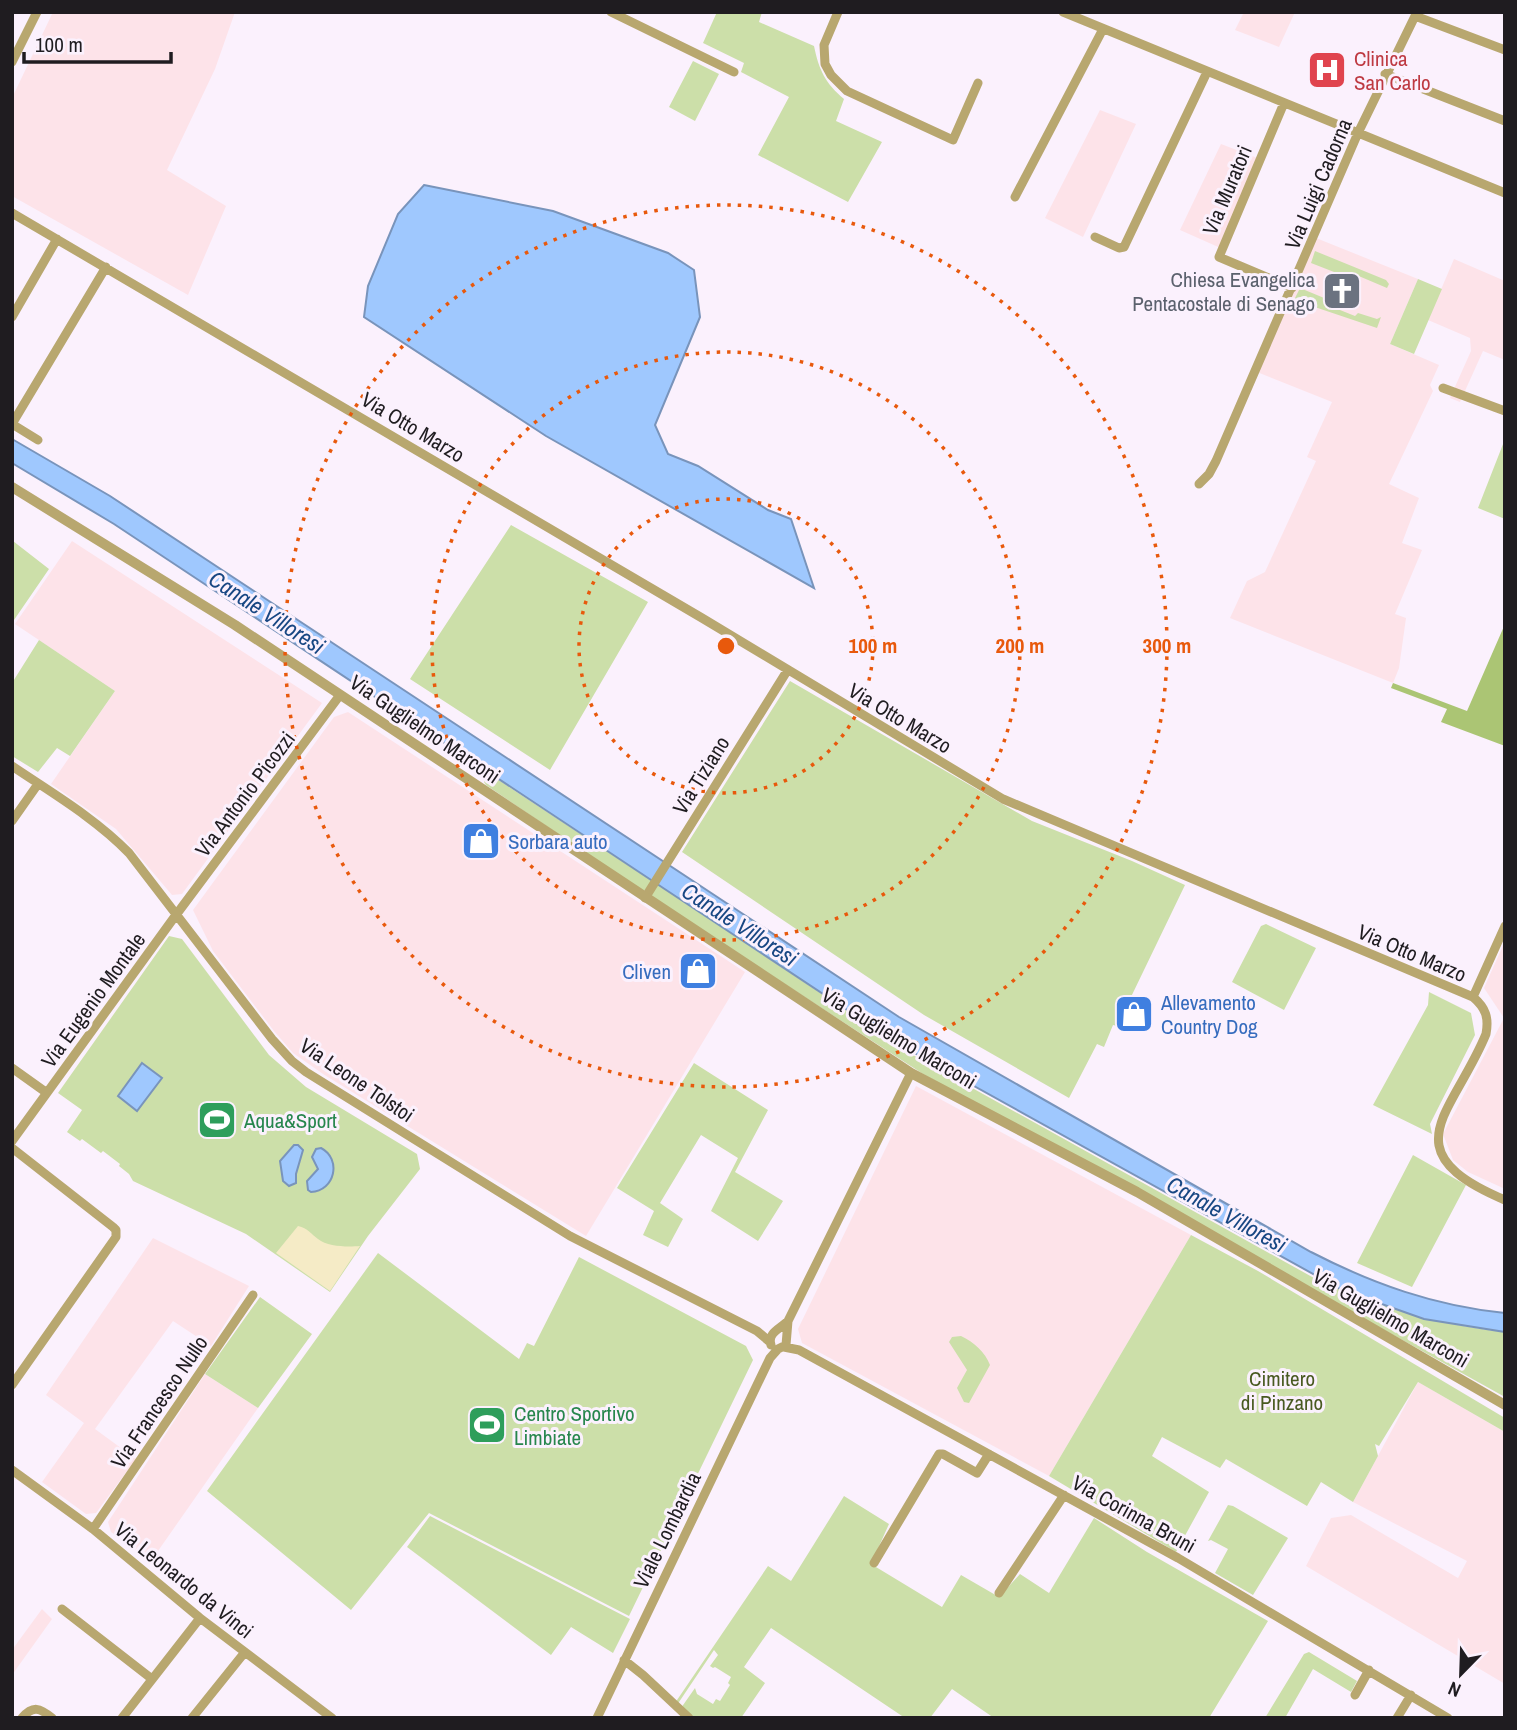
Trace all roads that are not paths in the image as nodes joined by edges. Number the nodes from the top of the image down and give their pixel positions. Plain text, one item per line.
1 (37, 12) edge
2 (611, 12) edge
3 (838, 12) edge
4 (1063, 12) edge
5 (1416, 14) edge
6 (1103, 29) junction
7 (1505, 50) edge
8 (12, 62) edge
9 (734, 72) dead end
10 (1207, 72) junction
11 (1385, 74) junction
12 (978, 83) dead end
13 (1283, 103) junction
14 (1505, 121) edge
15 (1358, 133) junction
16 (1505, 193) edge
17 (1015, 197) dead end
18 (12, 213) edge
19 (1095, 237) dead end
20 (57, 239) junction
21 (106, 267) junction
22 (1292, 288) junction
23 (12, 317) edge
24 (1443, 388) dead end
25 (1505, 411) edge
26 (12, 424) edge
27 (38, 440) dead end
28 (1199, 484) dead end
29 (12, 487) edge
30 (788, 671) junction
31 (340, 695) junction
32 (12, 766) edge
33 (38, 784) junction
34 (12, 821) edge
35 (646, 898) junction
36 (178, 914) junction
37 (1505, 926) edge
38 (1473, 997) junction
39 (12, 1068) edge
40 (911, 1073) junction
41 (47, 1093) junction
42 (12, 1141) edge
43 (12, 1148) edge
44 (1505, 1200) edge
45 (253, 1296) dead end
46 (788, 1321) junction
47 (757, 1331) junction
48 (774, 1332) junction
49 (779, 1343) junction
50 (12, 1384) edge
51 (1505, 1405) edge
52 (989, 1454) junction
53 (12, 1470) edge
54 (1064, 1495) junction
55 (93, 1529) junction
56 (874, 1563) dead end
57 (999, 1593) dead end
58 (62, 1609) dead end
59 (200, 1618) junction
60 (245, 1652) junction
61 (624, 1660) junction
62 (1369, 1670) junction
63 (152, 1679) junction
64 (1355, 1695) dead end
65 (1410, 1695) junction
66 (22, 1718) edge
67 (52, 1718) edge
68 (121, 1718) edge
69 (192, 1718) edge
70 (332, 1718) edge
71 (597, 1718) edge
72 (689, 1718) edge
73 (1397, 1718) edge
74 (1448, 1718) edge

1 - 8 street
2 - 9 street
3 - 12 street
4 - 6 street
5 - 7 street
5 - 11 street, Via Luigi Cadorna
6 - 10 street
6 - 17 street
10 - 13 street
10 - 19 street
11 - 14 street
11 - 15 street, Via Luigi Cadorna
13 - 15 street
13 - 22 street, Via Muratori
15 - 16 street
15 - 22 street, Via Luigi Cadorna
18 - 20 street, Via Otto Marzo
20 - 21 street, Via Otto Marzo
20 - 23 street
21 - 26 street
21 - 30 street, Via Otto Marzo
22 - 28 street, Via Luigi Cadorna
24 - 25 street
26 - 27 street
29 - 31 street, Via Guglielmo Marconi
30 - 35 street, Via Tiziano
30 - 38 street, Via Otto Marzo
31 - 35 street, Via Guglielmo Marconi
31 - 36 street, Via Antonio Picozzi
32 - 33 street, Via Leone Tolstoi
33 - 34 street
33 - 36 street, Via Leone Tolstoi
35 - 40 street, Via Guglielmo Marconi
36 - 41 street, Via Eugenio Montale
36 - 47 street, Via Leone Tolstoi
37 - 38 street
38 - 44 street, Via Otto Marzo
39 - 41 street
40 - 46 street
40 - 51 street, Via Guglielmo Marconi
41 - 42 street, Via Eugenio Montale
43 - 50 street
45 - 55 street, Via Francesco Nullo
46 - 48 street
46 - 49 street
47 - 48 street, Via Leone Tolstoi
47 - 49 street, Via Leone Tolstoi
48 - 49 street, Via Leone Tolstoi
49 - 52 street, Via Corinna Bruni
49 - 61 street, Viale Lombardia
52 - 54 street, Via Corinna Bruni
52 - 56 street
53 - 55 street, Via Leonardo da Vinci
54 - 57 street
54 - 62 street, Via Corinna Bruni
55 - 59 street, Via Leonardo da Vinci
58 - 63 street
59 - 60 street, Via Leonardo da Vinci
59 - 63 street
60 - 69 street
60 - 70 street, Via Leonardo da Vinci
61 - 71 street, Viale Lombardia
61 - 72 street
62 - 64 street
62 - 65 street, Via Corinna Bruni
63 - 68 street
65 - 73 street
65 - 74 street, Via Corinna Bruni
66 - 67 street

